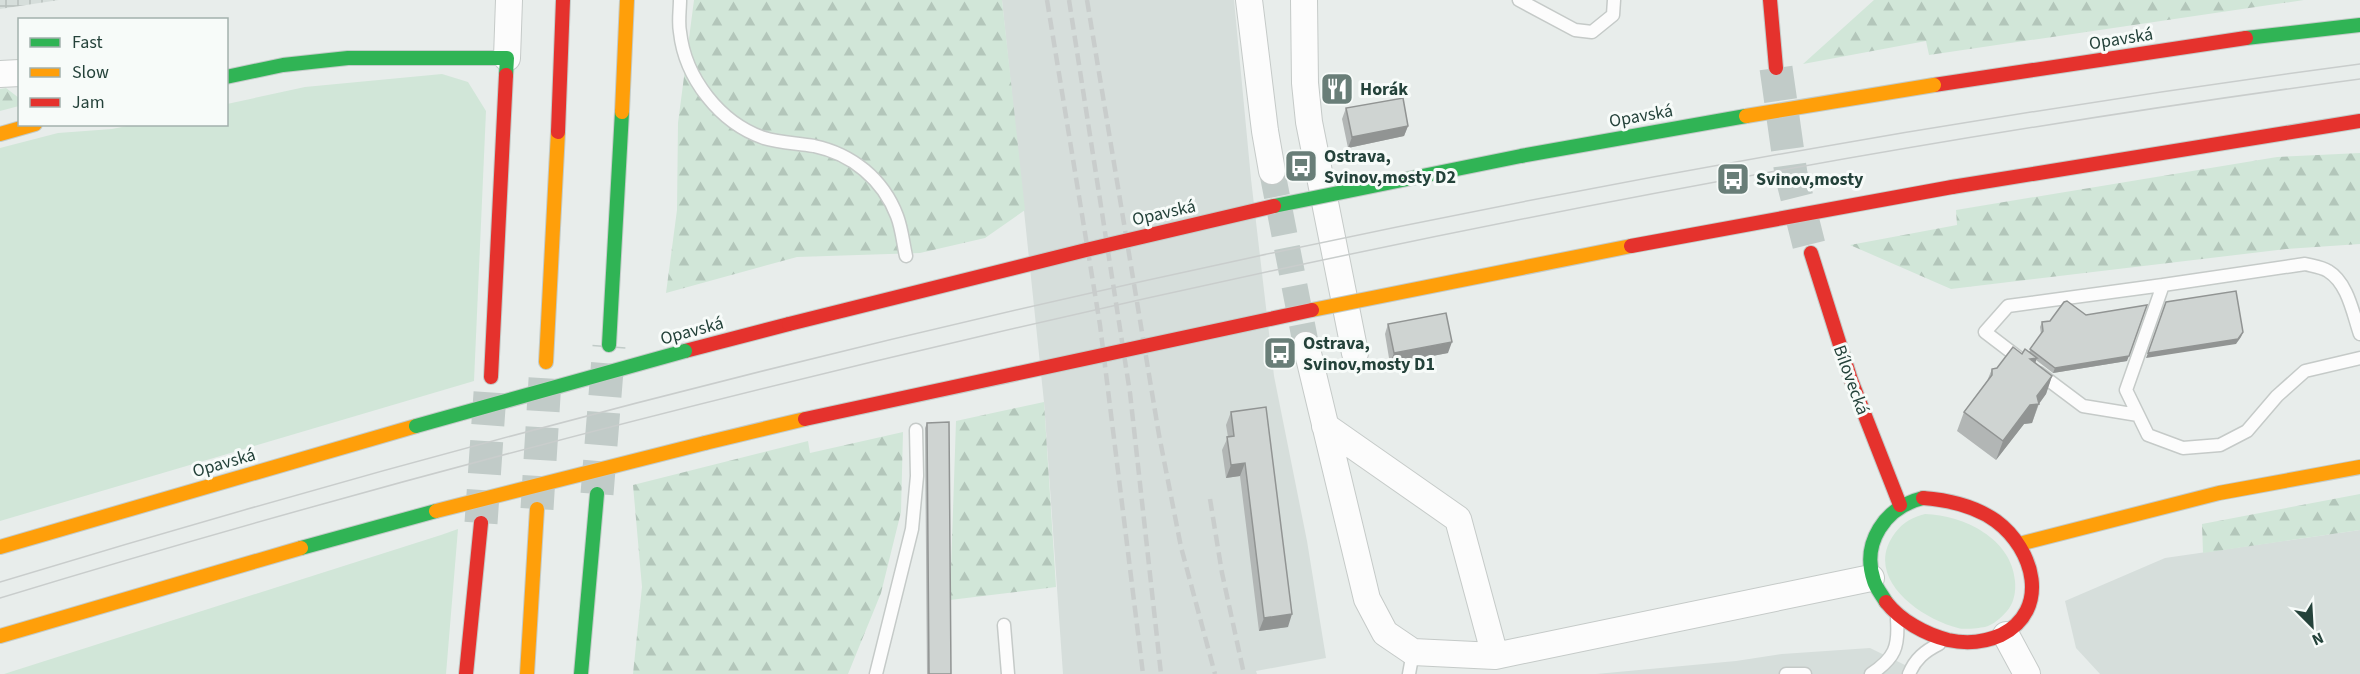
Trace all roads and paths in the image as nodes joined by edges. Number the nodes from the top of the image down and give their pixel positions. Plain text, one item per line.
1 (508, 0) edge
2 (563, 0) edge
3 (627, 0) edge
4 (680, 0) edge
5 (1249, 0) edge
6 (1304, 0) edge
7 (1519, 0) edge
8 (1614, 0) edge
9 (1770, 0) edge
10 (2360, 25) edge
11 (507, 58) junction
12 (1776, 68) tunnel mouth
13 (0, 74) edge
14 (18, 74) edge
15 (228, 77) edge
16 (2360, 121) edge
17 (28, 126) edge
18 (0, 134) edge
19 (1272, 171) tunnel mouth
20 (1811, 253) tunnel mouth
21 (906, 256) dead end
22 (2163, 285) junction
23 (2360, 334) edge
24 (609, 345) tunnel mouth
25 (1306, 345) tunnel mouth
26 (1355, 353) dead end
27 (2360, 358) edge
28 (546, 362) tunnel mouth
29 (491, 377) tunnel mouth
30 (2138, 415) junction
31 (1326, 426) junction
32 (916, 430) dead end
33 (2360, 467) edge
34 (597, 494) tunnel mouth
35 (1900, 505) junction
36 (537, 509) tunnel mouth
37 (482, 524) tunnel mouth
38 (2019, 544) junction
39 (0, 547) edge
40 (1871, 578) junction
41 (1896, 615) junction
42 (1004, 625) dead end
43 (2006, 635) junction
44 (0, 636) edge
45 (1946, 641) junction
46 (1495, 656) junction
47 (1411, 663) edge
48 (877, 673) edge
49 (465, 674) edge
50 (527, 674) edge
51 (581, 674) edge
52 (1008, 674) edge
53 (1786, 674) edge
54 (1805, 674) edge
55 (1871, 674) edge
56 (1909, 674) edge
57 (2027, 674) edge

1 - 11 street
2 - 28 main road
3 - 24 main road
4 - 21 lane
5 - 19 street
6 - 26 street
7 - 8 lane
9 - 12 main road
10 - 39 main road, Opavská, bridge
11 - 15 main road
11 - 29 main road
13 - 14 street
16 - 44 main road, bridge
17 - 18 main road
20 - 35 main road, Bílovecká
22 - 23 lane
22 - 30 lane
22 - 30 lane
25 - 31 street
27 - 30 lane
31 - 46 street
31 - 47 street
32 - 48 lane
33 - 38 main road
34 - 51 main road
35 - 38 main road
35 - 40 main road
36 - 50 main road
37 - 49 main road
38 - 43 main road
40 - 41 main road
40 - 46 street
41 - 45 main road
41 - 55 lane
42 - 52 lane
43 - 45 main road
43 - 57 street
45 - 56 lane
46 - 47 street
53 - 54 lane

